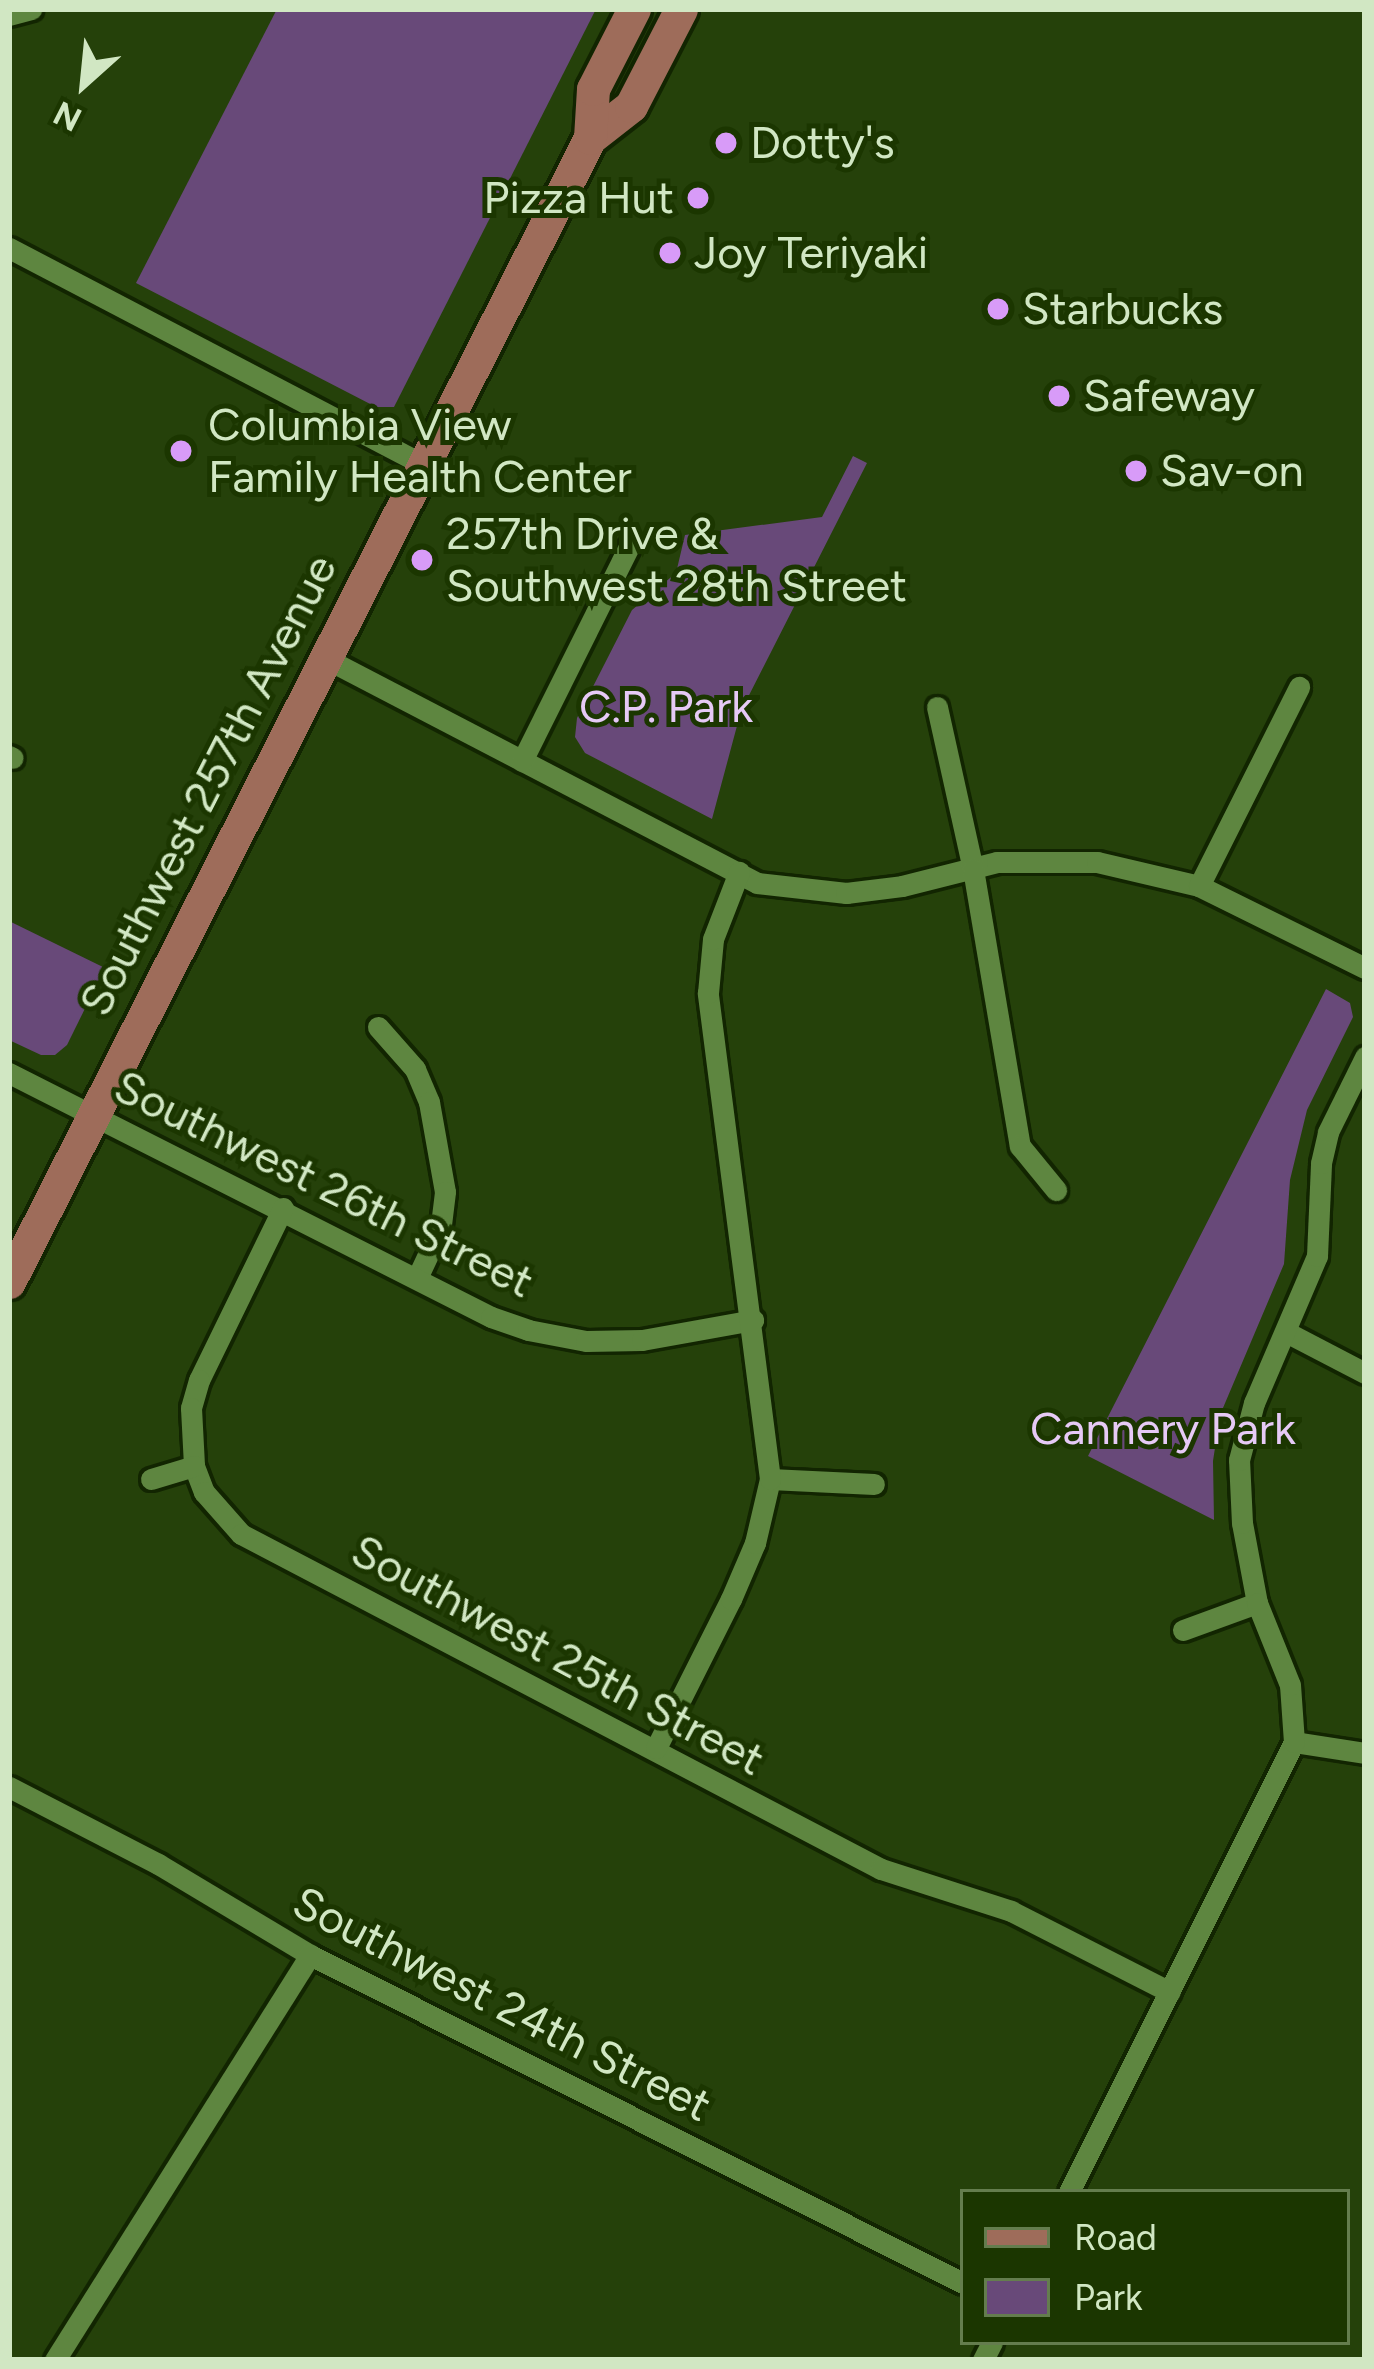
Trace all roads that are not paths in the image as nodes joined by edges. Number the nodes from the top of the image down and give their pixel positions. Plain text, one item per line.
1 (31, 9) edge
2 (634, 9) edge
3 (681, 9) edge
4 (9, 15) edge
5 (590, 138) junction
6 (9, 248) edge
7 (422, 464) junction
8 (629, 546) dead end
9 (322, 657) junction
10 (1298, 687) dead end
11 (937, 707) dead end
12 (522, 760) junction
13 (973, 869) junction
14 (740, 872) junction
15 (1199, 886) junction
16 (1365, 968) edge
17 (378, 1027) dead end
18 (1365, 1057) edge
19 (9, 1072) edge
20 (94, 1113) junction
21 (1056, 1190) dead end
22 (283, 1208) junction
23 (417, 1278) junction
24 (9, 1282) edge
25 (753, 1320) junction
26 (1288, 1333) junction
27 (1365, 1373) edge
28 (194, 1466) junction
29 (152, 1479) dead end
30 (770, 1479) junction
31 (874, 1484) dead end
32 (1257, 1603) junction
33 (1183, 1630) dead end
34 (1294, 1742) junction
35 (656, 1748) junction
36 (1365, 1753) edge
37 (9, 1787) edge
38 (310, 1954) junction
39 (1170, 1992) junction
40 (1071, 2189) edge
41 (960, 2281) edge
42 (55, 2360) edge

1 - 4 street
2 - 5 main road, Southwest 257th Avenue
3 - 5 main road, Southwest 257th Avenue
5 - 7 main road, Southwest 257th Avenue
6 - 7 street
7 - 9 main road, Southwest 257th Avenue
8 - 12 street
9 - 12 street
9 - 20 main road, Southwest 257th Avenue
10 - 15 street
11 - 13 street
12 - 14 street
13 - 14 street
13 - 15 street
13 - 21 street
14 - 25 street
15 - 16 street
17 - 23 street
18 - 26 street
19 - 20 street, Southwest 26th Street
20 - 22 street, Southwest 26th Street
20 - 24 main road, Southwest 257th Avenue
22 - 23 street, Southwest 26th Street
22 - 28 street, Southwest 25th Street
23 - 25 street, Southwest 26th Street
25 - 30 street
26 - 27 street
26 - 32 street
28 - 29 street
28 - 35 street, Southwest 25th Street
30 - 31 street
30 - 35 street
32 - 33 street
32 - 34 street
34 - 36 street
34 - 39 street
35 - 39 street, Southwest 25th Street
37 - 38 street, Southwest 24th Street
38 - 41 street, Southwest 24th Street
38 - 42 street
39 - 40 street

